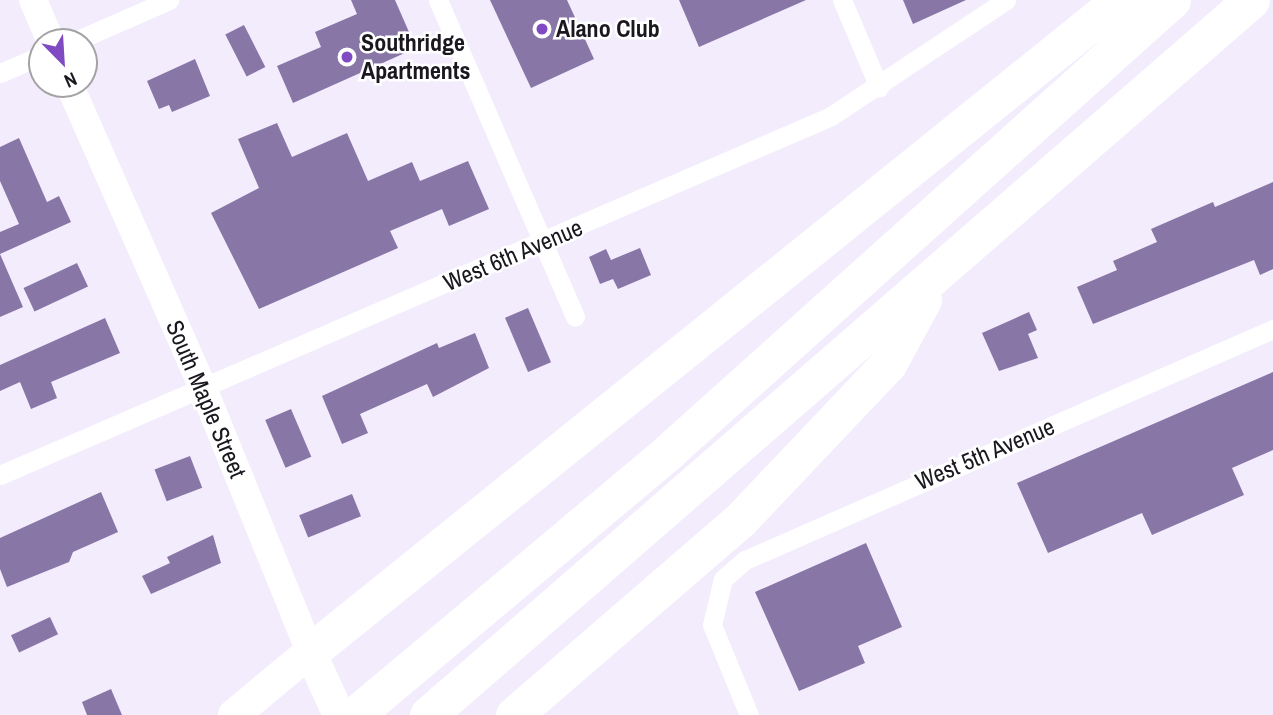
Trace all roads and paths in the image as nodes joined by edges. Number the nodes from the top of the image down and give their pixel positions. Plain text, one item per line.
1 (33, 0) edge
2 (169, 0) edge
3 (438, 0) edge
4 (842, 0) edge
5 (1006, 0) edge
6 (1126, 0) edge
7 (1172, 0) edge
8 (1251, 0) edge
9 (45, 28) edge
10 (98, 31) edge
11 (28, 61) edge
12 (0, 73) edge
13 (879, 87) junction
14 (75, 98) edge
15 (543, 242) junction
16 (935, 278) junction
17 (575, 317) dead end
18 (1273, 329) edge
19 (203, 388) junction
20 (0, 475) edge
21 (310, 652) junction
22 (234, 715) edge
23 (339, 715) edge
24 (355, 715) edge
25 (428, 715) edge
26 (514, 715) edge
27 (749, 715) edge

1 - 9 main road
2 - 10 street
3 - 15 street
4 - 13 street
5 - 13 street, West 6th Avenue
6 - 21 highway
7 - 24 highway
8 - 16 highway
11 - 12 street
13 - 15 street, West 6th Avenue
14 - 19 main road, South Maple Street
15 - 17 street
15 - 19 street, West 6th Avenue
16 - 25 highway
16 - 26 highway
18 - 27 street, West 5th Avenue
19 - 20 street, West 6th Avenue
19 - 21 main road, South Maple Street
21 - 22 main road
21 - 23 main road, South Maple Street

